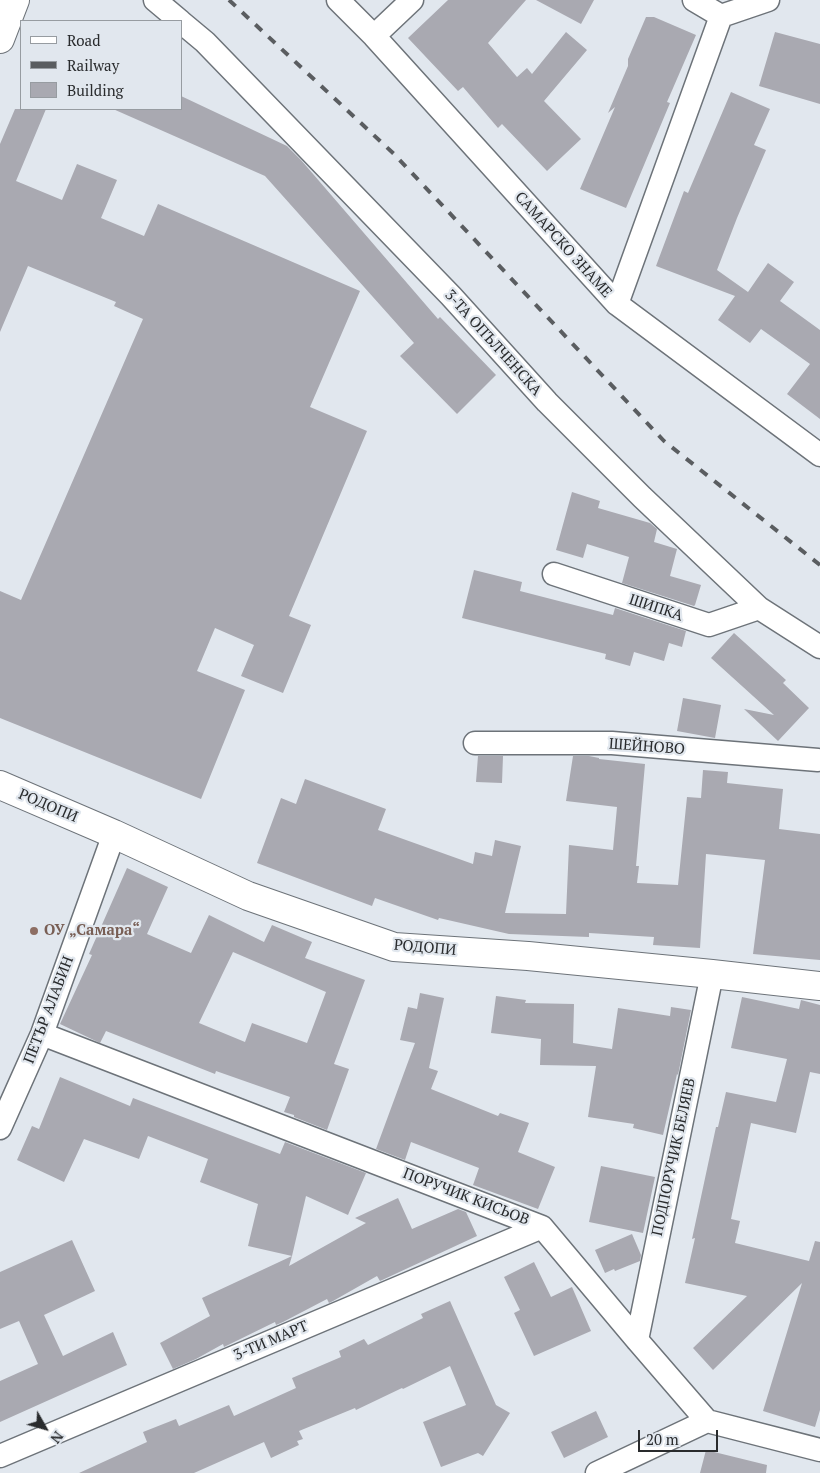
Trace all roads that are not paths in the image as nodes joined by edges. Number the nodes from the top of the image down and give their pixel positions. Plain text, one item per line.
1 (15, 0) edge
2 (156, 0) edge
3 (338, 0) edge
4 (412, 0) edge
5 (694, 0) edge
6 (768, 0) edge
7 (721, 16) junction
8 (179, 20) edge
9 (182, 23) edge
10 (374, 36) junction
11 (0, 39) edge
12 (617, 304) junction
13 (820, 455) edge
14 (554, 574) dead end
15 (758, 608) junction
16 (820, 648) edge
17 (474, 742) dead end
18 (819, 760) edge
19 (0, 786) edge
20 (114, 834) junction
21 (712, 974) junction
22 (820, 986) edge
23 (42, 1034) junction
24 (0, 1128) edge
25 (542, 1226) junction
26 (637, 1340) junction
27 (706, 1421) junction
28 (820, 1450) edge
29 (0, 1456) edge
30 (597, 1473) edge

1 - 11 street
2 - 8 street, 3-ТА ОПЪЛЧЕНСКА
3 - 10 street, САМАРСКО ЗНАМЕ
4 - 10 street
5 - 7 street
6 - 7 street
7 - 12 street
9 - 15 street, 3-ТА ОПЪЛЧЕНСКА
10 - 12 street, САМАРСКО ЗНАМЕ
12 - 13 street, САМАРСКО ЗНАМЕ
14 - 15 street, ШИПКА
15 - 16 street, 3-ТА ОПЪЛЧЕНСКА
17 - 18 street, ШЕЙНОВО
19 - 20 street, РОДОПИ
20 - 21 street, РОДОПИ
20 - 23 street, ПЕТЪР АЛАБИН
21 - 22 street, РОДОПИ
21 - 26 street, ПОДПОРУЧИК БЕЛЯЕВ
23 - 24 street, ПЕТЪР АЛАБИН
23 - 25 street, ПОРУЧИК КИСЬОВ
25 - 26 street, ПОРУЧИК КИСЬОВ
25 - 29 street, 3-ТИ МАРТ
26 - 27 street, ПОРУЧИК КИСЬОВ
27 - 28 street
27 - 30 street

